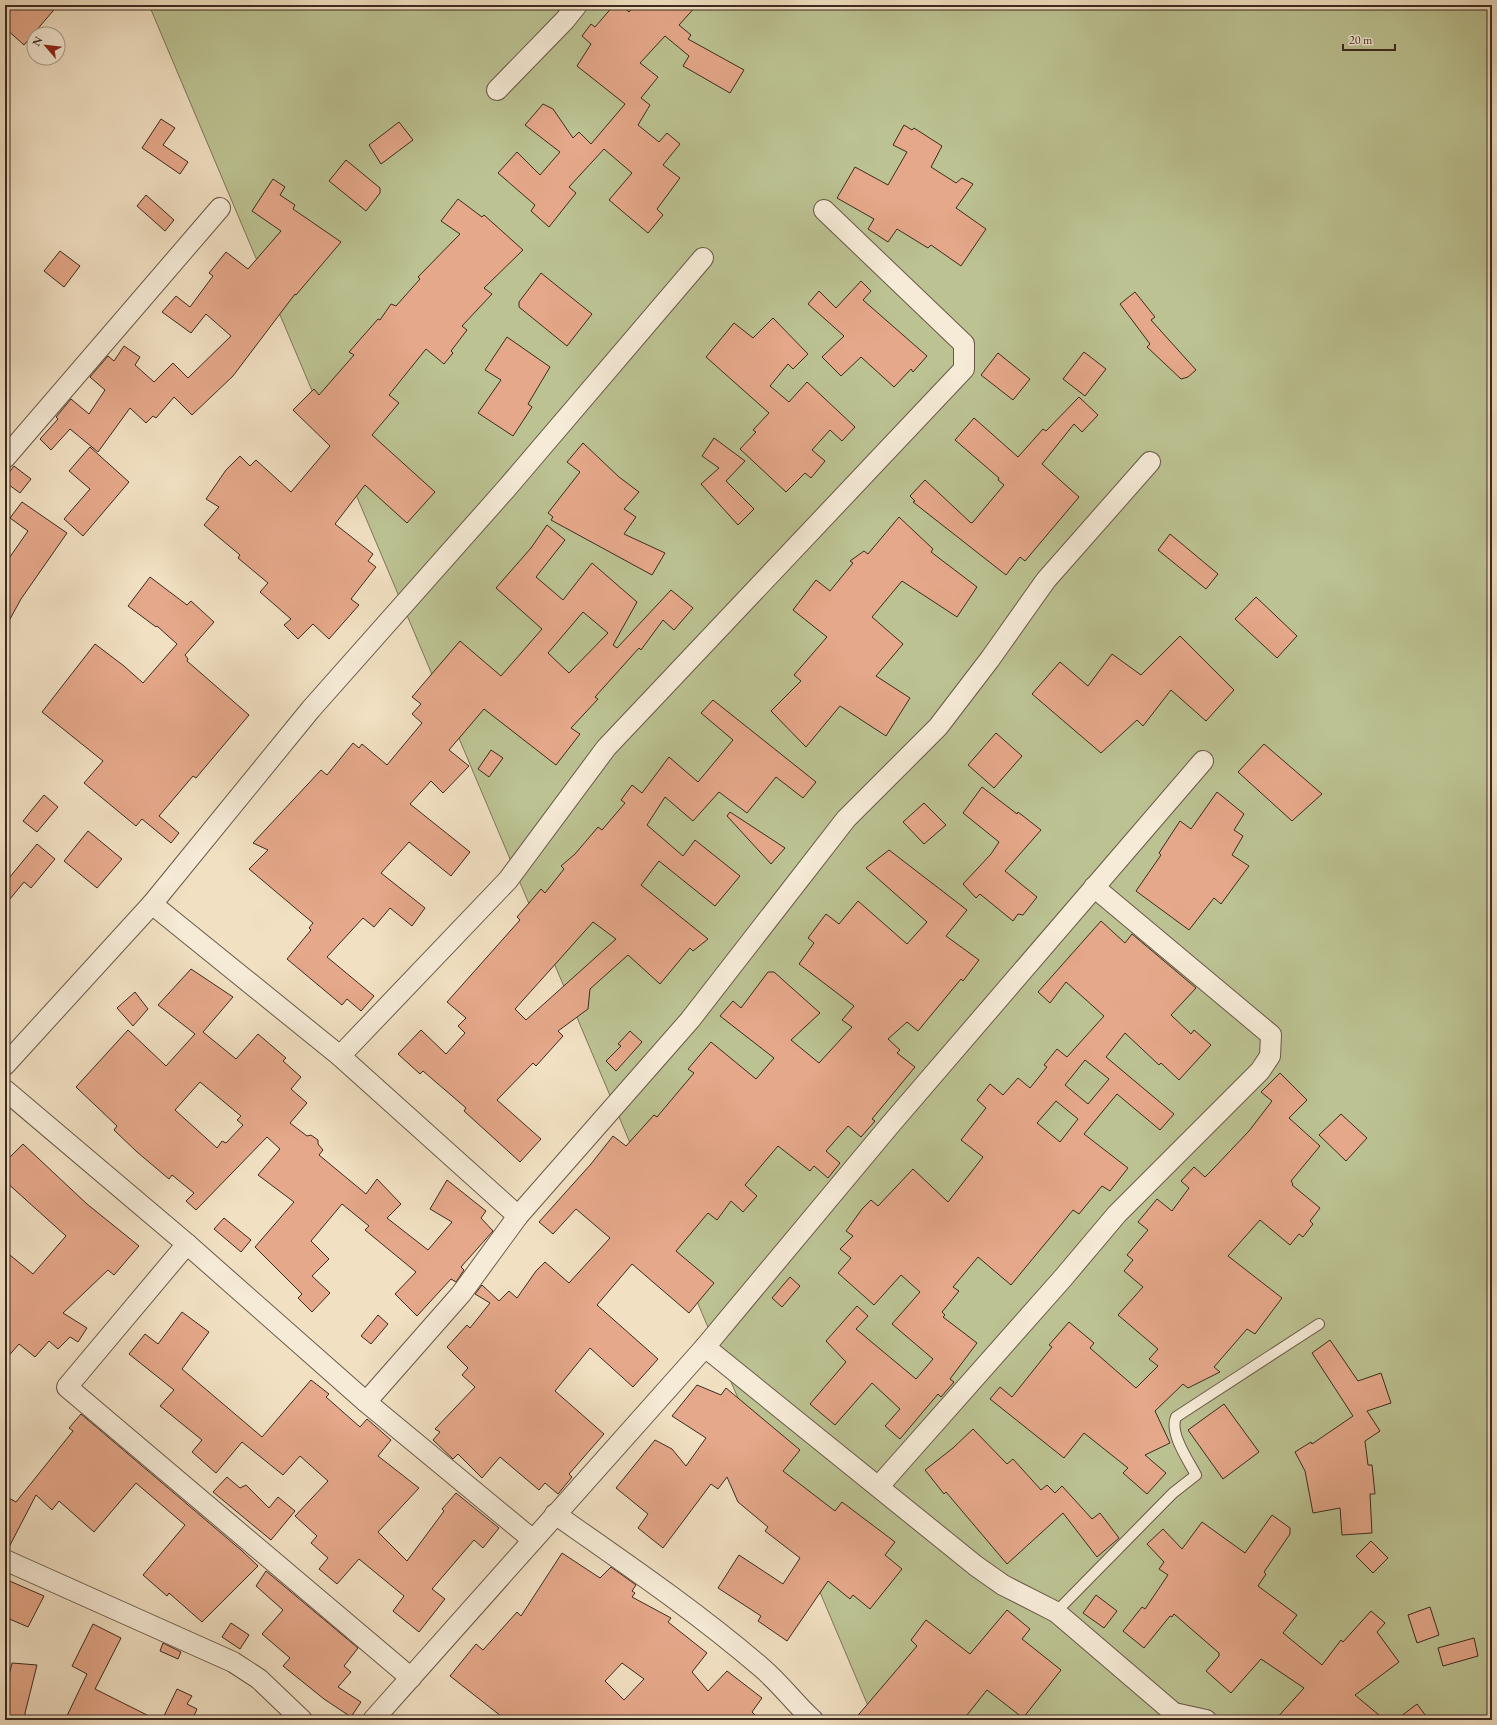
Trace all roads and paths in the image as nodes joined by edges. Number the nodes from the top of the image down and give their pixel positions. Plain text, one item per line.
1 (577, 5) edge
2 (497, 90) dead end
3 (220, 208) dead end
4 (824, 210) dead end
5 (703, 258) dead end
6 (5, 458) edge
7 (1150, 462) dead end
8 (1203, 761) dead end
9 (1094, 887) junction
10 (152, 904) junction
11 (340, 1056) junction
12 (5, 1065) edge
13 (5, 1090) edge
14 (518, 1216) junction
15 (187, 1244) junction
16 (1319, 1324) dead end
17 (705, 1347) junction
18 (366, 1402) junction
19 (879, 1486) junction
20 (555, 1514) junction
21 (533, 1540) junction
22 (5, 1560) edge
23 (1056, 1612) junction
24 (411, 1678) junction
25 (1172, 1716) edge
26 (302, 1720) edge
27 (373, 1720) edge
28 (814, 1720) edge
29 (1206, 1720) edge

1 - 2 street
3 - 6 street
4 - 11 street
5 - 10 street
7 - 14 street
8 - 9 street
9 - 17 street
9 - 19 street
10 - 11 street
10 - 12 street
11 - 14 street
13 - 15 street
14 - 18 street
15 - 18 street
15 - 24 street
16 - 23 lane
17 - 19 street
17 - 20 street
18 - 21 street
19 - 23 street
20 - 21 street
20 - 28 street
21 - 24 street
22 - 26 street
23 - 25 street
24 - 27 street
25 - 29 street

